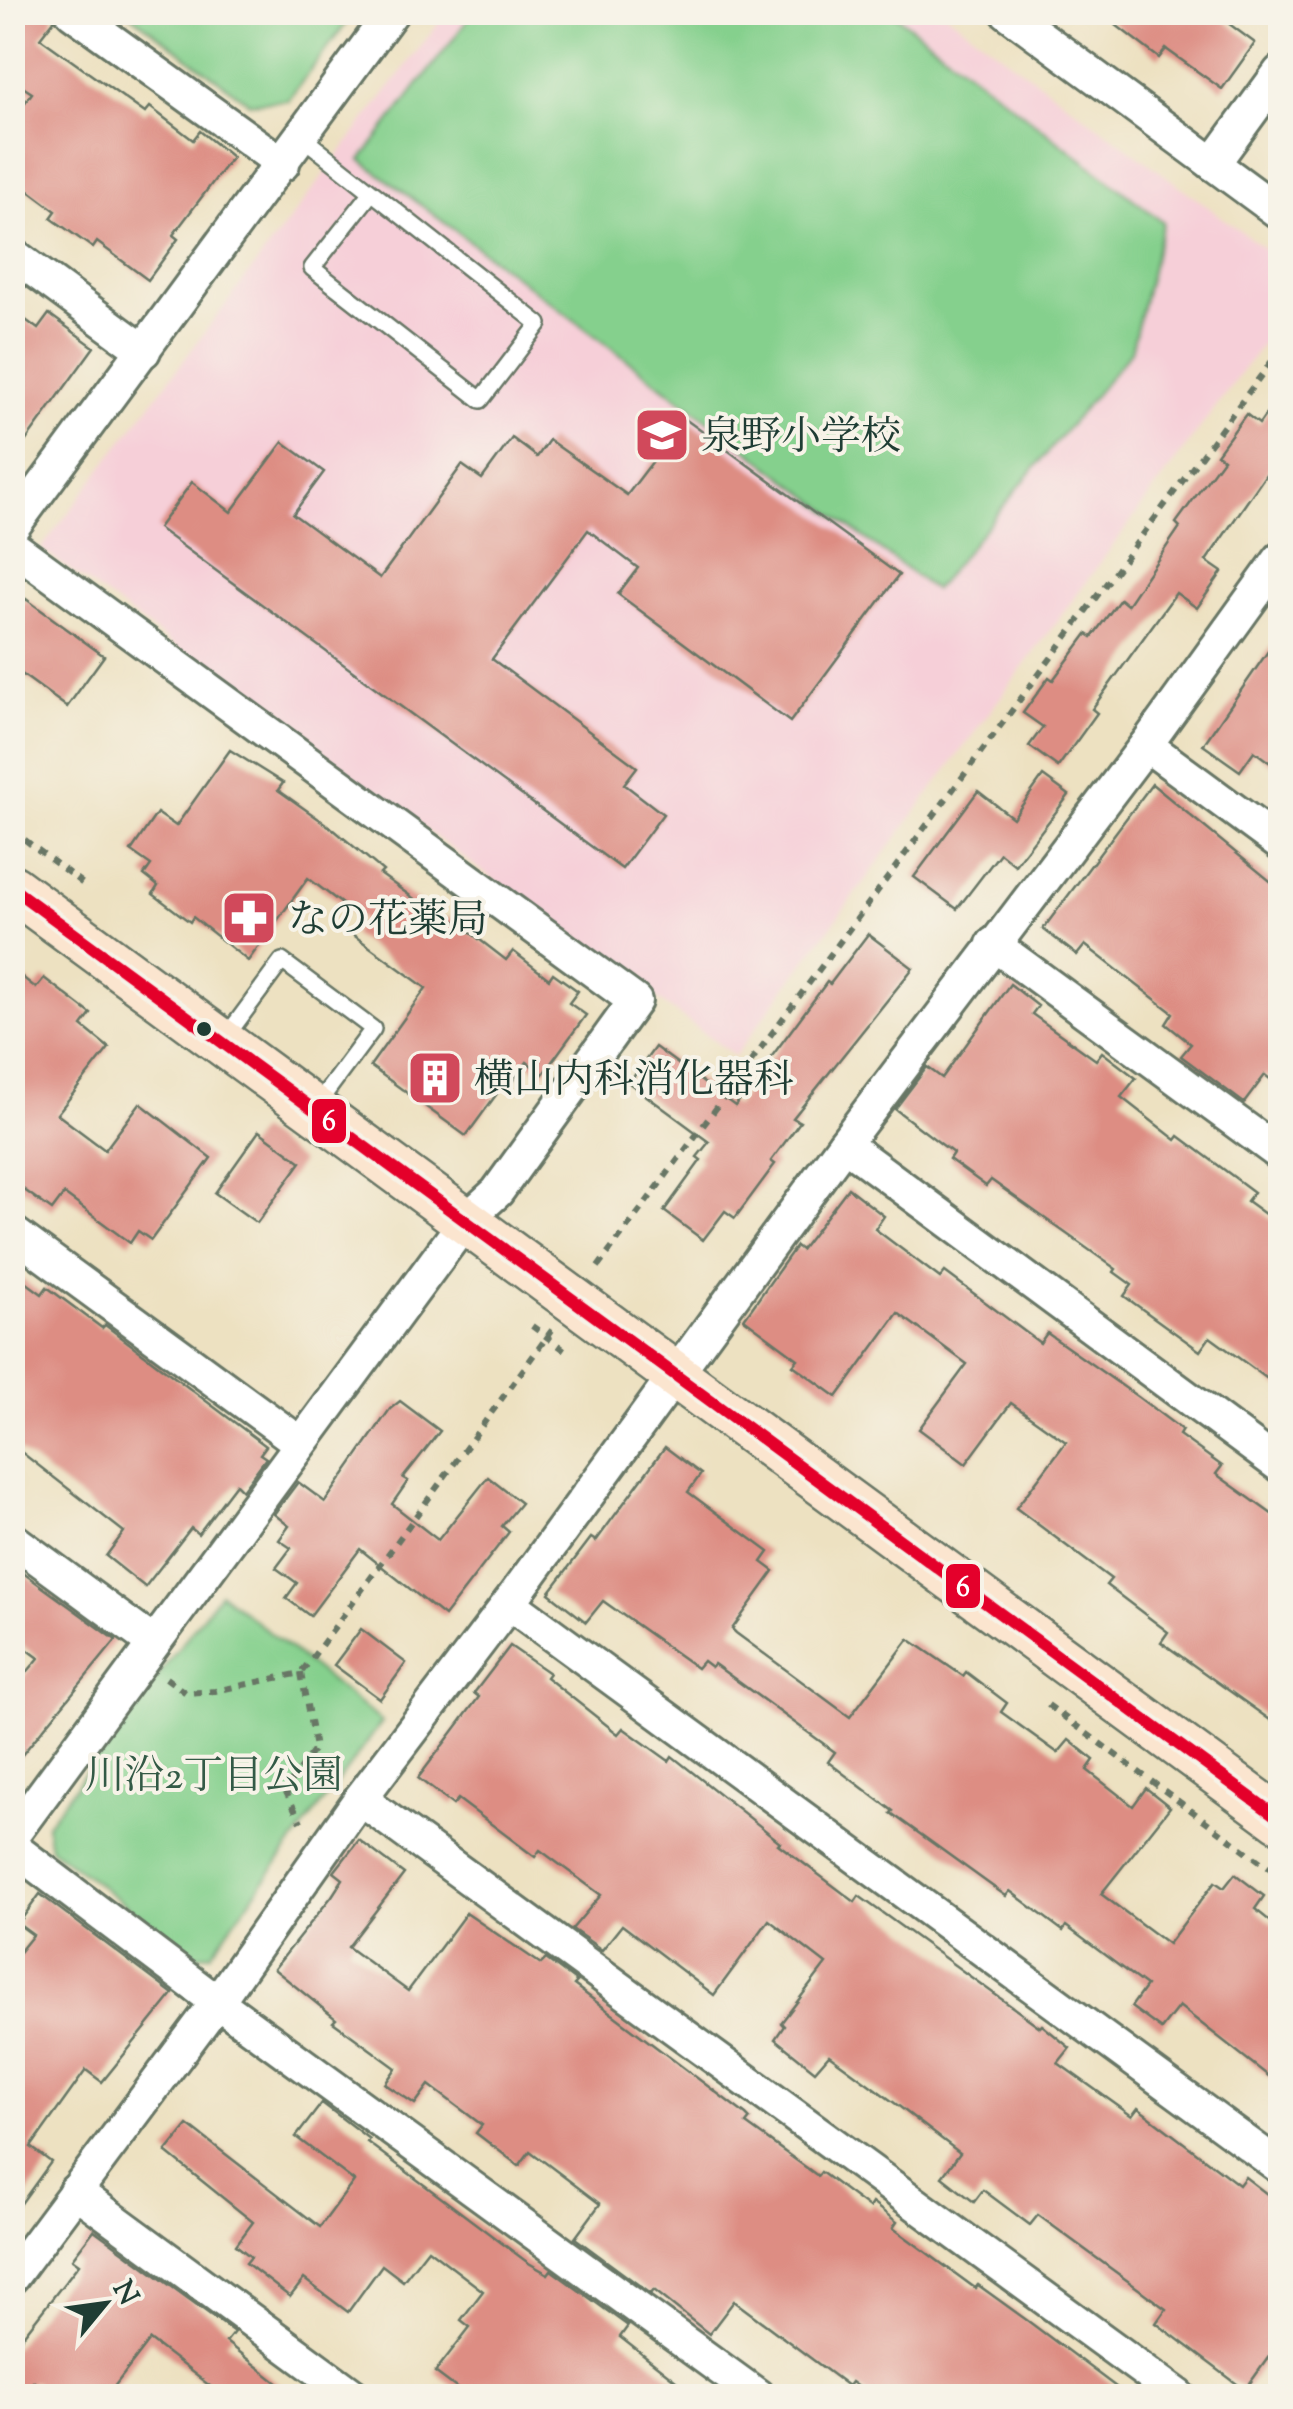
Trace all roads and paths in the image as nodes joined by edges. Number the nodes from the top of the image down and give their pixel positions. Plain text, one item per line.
1 (72, 12) edge
2 (392, 12) edge
3 (1007, 12) edge
4 (1280, 72) edge
5 (292, 150) junction
6 (1213, 164) junction
7 (372, 192) junction
8 (1280, 214) edge
9 (12, 254) edge
10 (1280, 350) edge
11 (144, 351) junction
12 (12, 528) edge
13 (12, 546) edge
14 (1280, 558) edge
15 (1146, 744) junction
16 (1280, 844) edge
17 (12, 888) edge
18 (993, 944) junction
19 (222, 1041) junction
20 (314, 1108) junction
21 (844, 1144) junction
22 (1280, 1154) edge
23 (466, 1220) junction
24 (12, 1232) edge
25 (573, 1300) junction
26 (678, 1375) junction
27 (300, 1442) junction
28 (1280, 1466) edge
29 (12, 1539) edge
30 (509, 1603) junction
31 (147, 1650) junction
32 (301, 1673) junction
33 (360, 1798) junction
34 (1280, 1819) edge
35 (12, 1836) edge
36 (12, 1847) edge
37 (325, 1848) junction
38 (217, 2002) junction
39 (1280, 2167) edge
40 (75, 2192) junction
41 (12, 2277) edge
42 (354, 2396) edge
43 (758, 2396) edge
44 (1179, 2396) edge

1 - 5 street
2 - 5 street
3 - 6 street
4 - 6 street
5 - 7 lane
5 - 11 street
6 - 8 street
7 - 7 lane
9 - 11 street
10 - 25 path
11 - 12 street
13 - 23 street
14 - 15 street
15 - 16 street
15 - 18 street
17 - 19 street
18 - 21 street
18 - 22 street
19 - 20 street
19 - 20 lane
20 - 23 street
21 - 26 street
21 - 28 street
23 - 25 street
23 - 27 street
24 - 27 street
25 - 26 street
25 - 32 path
26 - 30 street
26 - 34 street
27 - 31 street
29 - 31 street
30 - 33 street
30 - 39 street
31 - 32 path
31 - 35 street
32 - 37 path
33 - 37 street
33 - 44 street
36 - 38 street
37 - 38 street
38 - 40 street
38 - 43 street
40 - 41 street
40 - 42 street

